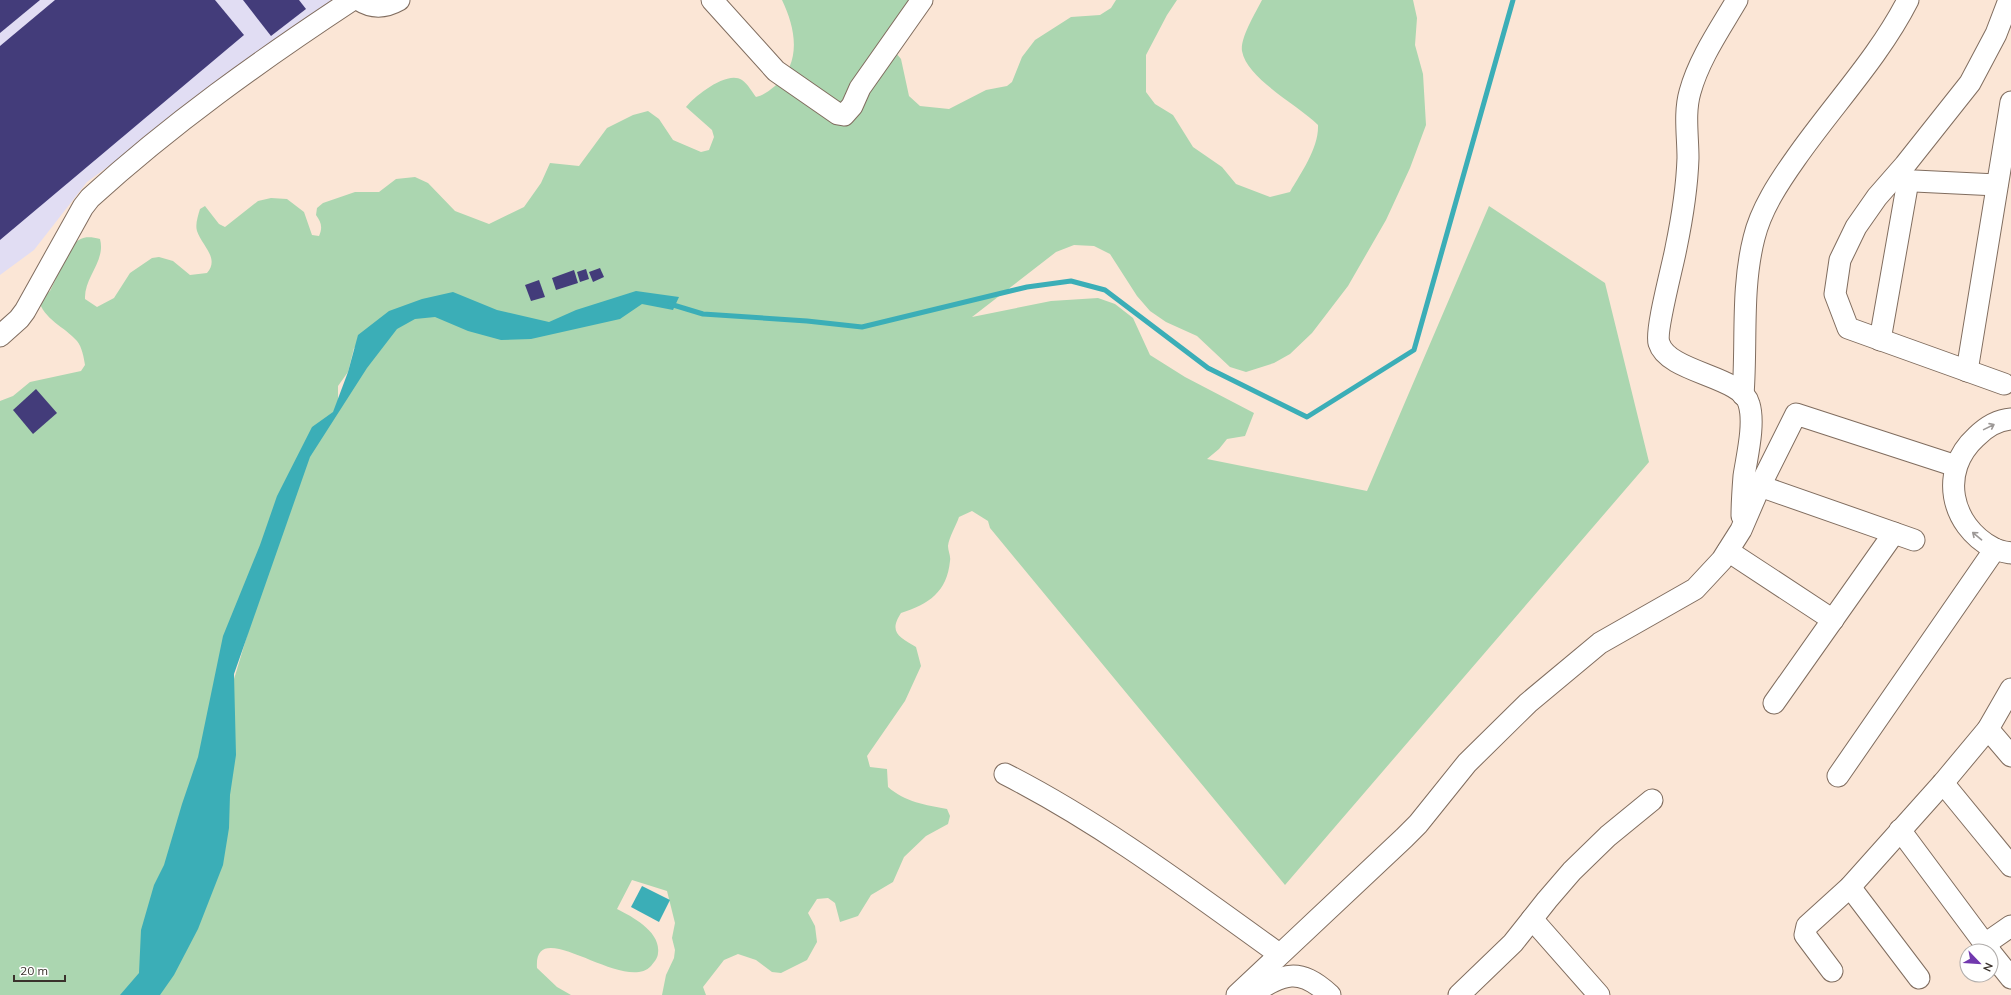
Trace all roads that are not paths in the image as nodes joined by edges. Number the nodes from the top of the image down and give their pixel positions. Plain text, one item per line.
1 (352, 0) edge
2 (359, 0) edge
3 (399, 0) edge
4 (712, 0) edge
5 (922, 0) edge
6 (1736, 0) edge
7 (1908, 0) edge
8 (2009, 0) edge
9 (2011, 102) edge
10 (1899, 180) junction
11 (2003, 185) edge
12 (0, 336) edge
13 (1880, 340) junction
14 (1966, 371) junction
15 (2004, 384) dead end
16 (1743, 395) junction
17 (2011, 420) edge
18 (1956, 466) junction
19 (1760, 486) junction
20 (1741, 530) junction
21 (1894, 533) junction
22 (1914, 540) dead end
23 (1728, 551) junction
24 (2003, 551) edge
25 (1833, 620) junction
26 (2011, 689) edge
27 (1774, 703) dead end
28 (1988, 728) junction
29 (2011, 756) edge
30 (1005, 774) dead end
31 (1838, 776) dead end
32 (1943, 783) junction
33 (1652, 800) dead end
34 (1900, 830) junction
35 (2011, 866) edge
36 (1850, 886) junction
37 (1532, 919) junction
38 (2011, 926) edge
39 (1984, 943) edge
40 (1994, 943) edge
41 (1279, 954) junction
42 (1999, 963) edge
43 (1832, 971) dead end
44 (1919, 978) dead end
45 (2011, 978) edge
46 (1237, 995) edge
47 (1249, 995) edge
48 (1330, 995) edge
49 (1459, 995) edge
50 (1599, 995) edge

1 - 12 street
2 - 3 street
4 - 5 street
6 - 16 street
7 - 16 street
8 - 10 street
9 - 11 street
10 - 11 street
10 - 13 street
10 - 13 street
11 - 14 street
13 - 14 street
14 - 15 street
16 - 20 street
18 -> 17 street
18 - 19 street
24 -> 18 street
19 - 20 street
19 - 21 street
20 - 23 street
21 - 22 street
21 - 25 street
23 - 25 street
23 - 41 street
24 - 31 street
25 - 27 street
26 - 28 street
28 - 29 street
28 - 32 street
30 - 41 street
32 - 34 street
32 - 35 street
33 - 37 street
34 - 36 street
34 - 39 street
36 - 43 street
36 - 44 street
37 - 49 street
37 - 50 street
38 - 40 street
41 - 46 street
42 - 45 street
47 - 48 street

